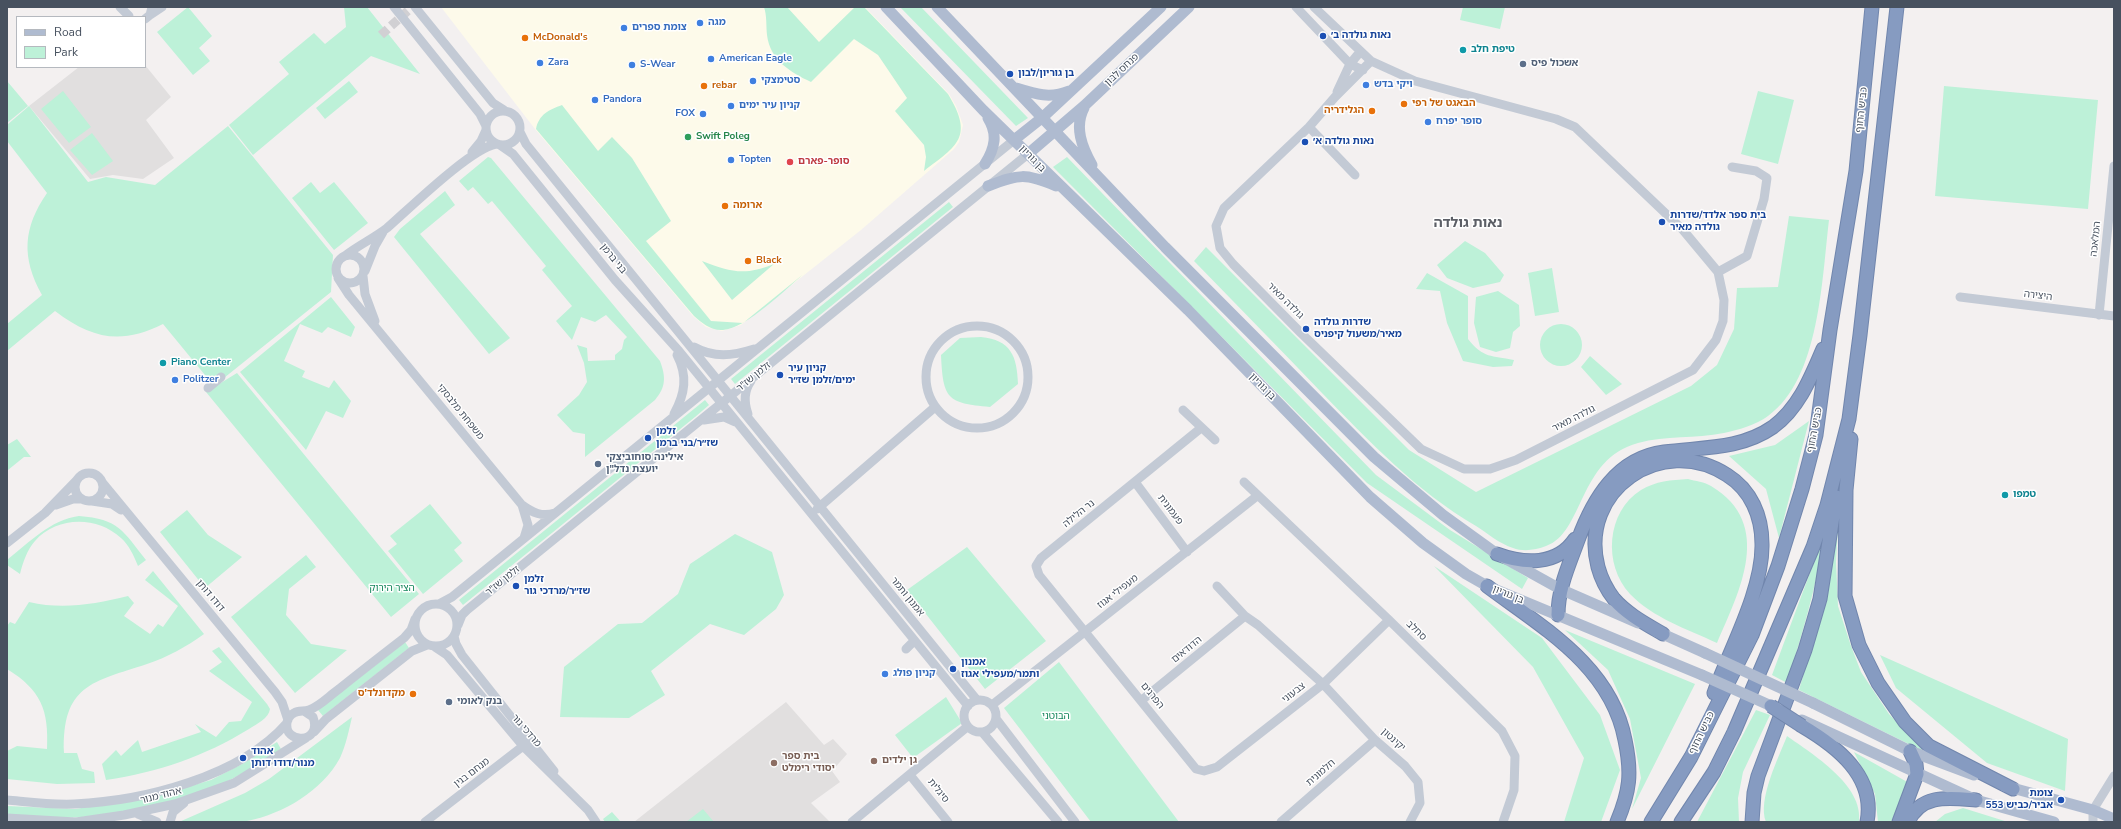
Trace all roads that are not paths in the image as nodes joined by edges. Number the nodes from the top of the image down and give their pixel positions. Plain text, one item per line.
1 (120, 7) edge
2 (162, 7) edge
3 (394, 7) edge
4 (415, 7) edge
5 (886, 7) edge
6 (937, 7) edge
7 (1161, 7) edge
8 (1189, 7) edge
9 (1296, 7) edge
10 (1314, 7) edge
11 (1872, 7) edge
12 (1898, 7) edge
13 (149, 14) edge
14 (128, 16) edge
15 (1360, 52) junction
16 (1371, 61) junction
17 (1350, 64) junction
18 (1363, 70) junction
19 (1014, 87) junction
20 (1074, 90) junction
21 (1335, 97) junction
22 (1084, 106) junction
23 (504, 110) junction
24 (983, 110) junction
25 (1043, 117) junction
26 (1309, 127) junction
27 (486, 128) junction
28 (520, 132) junction
29 (1056, 132) junction
30 (1014, 140) junction
31 (498, 145) junction
32 (1028, 154) junction
33 (985, 164) junction
34 (459, 166) junction
35 (2114, 166) edge
36 (1732, 167) dead end
37 (1355, 175) dead end
38 (1099, 178) junction
39 (988, 186) junction
40 (1061, 188) junction
41 (385, 229) junction
42 (346, 255) junction
43 (1718, 272) junction
44 (364, 273) junction
45 (338, 278) junction
46 (1960, 297) dead end
47 (2099, 314) junction
48 (2114, 316) edge
49 (659, 329) junction
50 (1830, 330) junction
51 (381, 333) junction
52 (1860, 335) junction
53 (689, 344) junction
54 (759, 347) junction
55 (755, 376) junction
56 (221, 377) dead end
57 (718, 380) junction
58 (208, 388) dead end
59 (709, 388) junction
60 (731, 396) junction
61 (722, 404) junction
62 (935, 407) junction
63 (1183, 410) dead end
64 (671, 418) junction
65 (750, 419) junction
66 (1849, 419) junction
67 (699, 422) junction
68 (738, 423) junction
69 (1201, 428) junction
70 (1215, 440) dead end
71 (77, 480) junction
72 (102, 482) junction
73 (1135, 482) junction
74 (1244, 482) dead end
75 (1257, 496) junction
76 (87, 500) junction
77 (522, 505) junction
78 (821, 506) junction
79 (45, 512) junction
80 (556, 512) junction
81 (127, 514) junction
82 (811, 514) junction
83 (1583, 526) junction
84 (524, 538) junction
85 (7, 543) edge
86 (1187, 552) junction
87 (1497, 554) junction
88 (1217, 586) dead end
89 (1487, 586) junction
90 (1560, 589) junction
91 (439, 604) junction
92 (1558, 615) junction
93 (1245, 616) junction
94 (415, 620) junction
95 (1389, 620) junction
96 (458, 625) junction
97 (1085, 632) junction
98 (1663, 634) junction
99 (454, 636) junction
100 (914, 641) junction
101 (431, 646) junction
102 (906, 649) dead end
103 (1323, 684) junction
104 (275, 692) junction
105 (978, 700) junction
106 (1142, 700) junction
107 (992, 705) junction
108 (968, 706) junction
109 (1772, 706) joint
110 (302, 711) junction
111 (997, 720) junction
112 (288, 721) junction
113 (1802, 723) junction
114 (967, 727) junction
115 (983, 733) junction
116 (309, 735) junction
117 (531, 739) junction
118 (1375, 740) junction
119 (524, 747) junction
120 (1910, 751) junction
121 (1691, 757) junction
122 (1204, 771) joint
123 (1918, 774) junction
124 (910, 775) junction
125 (2114, 776) edge
126 (2013, 789) junction
127 (570, 793) junction
128 (7, 800) edge
129 (1976, 800) junction
130 (186, 801) junction
131 (2093, 810) junction
132 (136, 813) junction
133 (7, 818) edge
134 (2113, 821) edge
135 (157, 822) edge
136 (170, 822) edge
137 (425, 822) edge
138 (596, 822) edge
139 (852, 822) edge
140 (948, 822) edge
141 (1058, 822) edge
142 (1075, 822) edge
143 (1281, 822) edge
144 (1410, 822) edge
145 (1502, 822) edge
146 (1617, 822) edge
147 (1651, 822) edge
148 (1681, 822) edge
149 (1752, 822) edge
150 (1867, 822) edge
151 (1899, 822) edge
152 (1908, 822) edge
153 (2054, 822) edge
154 (2093, 822) edge

1 - 14 street
2 - 13 street
3 - 27 street
4 - 23 street
5 - 24 main road, בן גוריון
6 - 19 main road
7 - 20 main road, פנחס לבון
8 - 22 main road, פנחס לבון
9 - 17 street
10 - 15 street, גולדה מאיר
11 - 50 highway, כביש החוף
12 - 52 highway
15 - 16 street, גולדה מאיר
15 - 17 street, גולדה מאיר
16 - 18 street, גולדה מאיר
16 - 43 street, גולדה מאיר
17 - 18 street
17 - 21 street, גולדה מאיר
18 - 21 street, גולדה מאיר
19 - 20 main road
19 - 25 main road
20 - 25 main road, פנחס לבון
21 - 26 street, גולדה מאיר
22 - 29 main road, פנחס לבון
22 - 38 main road
23 - 27 street
23 - 28 street
24 - 30 main road, בן גוריון
24 - 33 main road
25 - 29 main road
25 - 30 main road, זלמן שז"ר
26 - 37 street
26 - 43 street, גולדה מאיר
27 - 31 street
27 - 34 street
28 - 31 street
28 - 53 street, בני ברמן
29 - 32 main road, זלמן שז"ר
29 - 38 main road
30 - 32 main road, בן גוריון
30 - 33 street, זלמן שז"ר
31 - 34 street
31 - 49 street, בני ברמן
32 - 39 street, זלמן שז"ר
32 - 40 main road, בן גוריון
33 - 54 street, זלמן שז"ר
34 - 41 street
35 - 47 street, המלאכה
36 - 43 street
38 - 87 main road
39 - 40 main road
39 - 55 street, זלמן שז"ר
40 - 89 main road, בן גוריון
41 - 42 street
41 - 44 street
42 - 44 street
42 - 45 street
44 - 45 street
44 - 51 street, משפחת מלבסקי
45 - 51 street, משפחת מלבסקי
46 - 47 street, היצירה
47 - 48 street, היצירה
49 - 59 street, בני ברמן
49 - 64 street
50 - 83 highway
50 - 121 highway, כביש החוף
51 - 77 street, משפחת מלבסקי
52 - 66 highway
52 - 126 highway
53 - 54 street
53 - 57 street, בני ברמן
54 - 57 street, זלמן שז"ר
55 - 60 street, זלמן שז"ר
55 - 65 street
56 - 58 street
57 - 59 street, זלמן שז"ר
57 - 60 street, אמנון ותמר
59 - 61 street
59 - 64 street, זלמן שז"ר
60 - 61 street, זלמן שז"ר
60 - 65 street, אמנון ותמר
61 - 67 street, זלמן שז"ר
61 - 68 street
62 - 62 street
62 - 78 street
63 - 69 street
64 - 80 street, זלמן שז"ר
65 - 78 street, אמנון ותמר
66 - 148 highway
66 - 149 highway
67 - 68 street
67 - 96 street, זלמן שז"ר
68 - 82 street
69 - 70 street
69 - 73 street, נר הלילה
71 - 72 street
71 - 76 street
71 - 79 street, דודו דותן
72 - 76 street
72 - 81 street, דודו דותן
73 - 86 street, פעמונית
73 - 97 street, נר הלילה
74 - 75 street, סחלב
75 - 86 street, מעפילי אגוז
75 - 95 street, סחלב
76 - 79 street, דודו דותן
76 - 81 street, דודו דותן
77 - 80 street, משפחת מלבסקי
77 - 84 street, משפחת מלבסקי
78 - 82 street
78 - 105 street, אמנון ותמר
79 - 85 street, דודו דותן
80 - 84 street, זלמן שז"ר
81 - 104 street, דודו דותן
82 - 100 street
83 - 87 highway
83 - 90 highway
84 - 91 street, זלמן שז"ר
86 - 97 street, מעפילי אגוז
87 - 90 main road
88 - 93 street
89 - 92 main road, בן גוריון
89 - 146 highway
90 - 92 highway
90 - 98 main road
91 - 94 street
91 - 96 street
92 - 109 main road, בן גוריון, bridge
93 - 103 street
93 - 106 street, הדודאים
94 - 101 street
94 - 110 street
95 - 103 street, צבעוני
95 - 145 street, סחלב
96 - 99 street
97 - 106 street, הפרגים
97 - 107 street, מעפילי אגוז
98 - 120 main road, bridge
98 - 121 highway
99 - 101 street
99 - 117 street, מרדכי גור
100 - 102 street
100 - 108 street
101 - 116 street
101 - 119 street, מרדכי גור
103 - 118 street, יקינטון
103 - 122 street, צבעוני
104 - 110 street, דודו דותן
104 - 112 street, דודו דותן
105 - 107 street
105 - 108 street
106 - 122 street, הפרגים
107 - 111 street
108 - 114 street
109 - 113 highway, bridge
110 - 112 street
110 - 116 street
111 - 115 street
111 - 142 street
112 - 116 street
112 - 128 street, אהוד מנור
113 - 123 main road
113 - 150 highway
114 - 115 street
114 - 124 street
115 - 141 street
116 - 130 street, אהוד מנור
117 - 119 street, מנחם בגין
117 - 127 street, מרדכי גור
118 - 143 street, חלמונית
118 - 144 street, יקינטון
119 - 127 street, מרדכי גור
119 - 137 street, מנחם בגין
120 - 123 highway
120 - 126 main road
121 - 147 highway, כביש החוף
123 - 129 main road
123 - 151 highway
124 - 139 street
124 - 140 street, סיגלית
125 - 131 street
126 - 131 main road
127 - 138 street, מרדכי גור
129 - 152 highway
129 - 153 main road
130 - 132 street, אהוד מנור
130 - 136 street
131 - 134 main road
131 - 154 street
132 - 133 street, אהוד מנור
132 - 135 street

